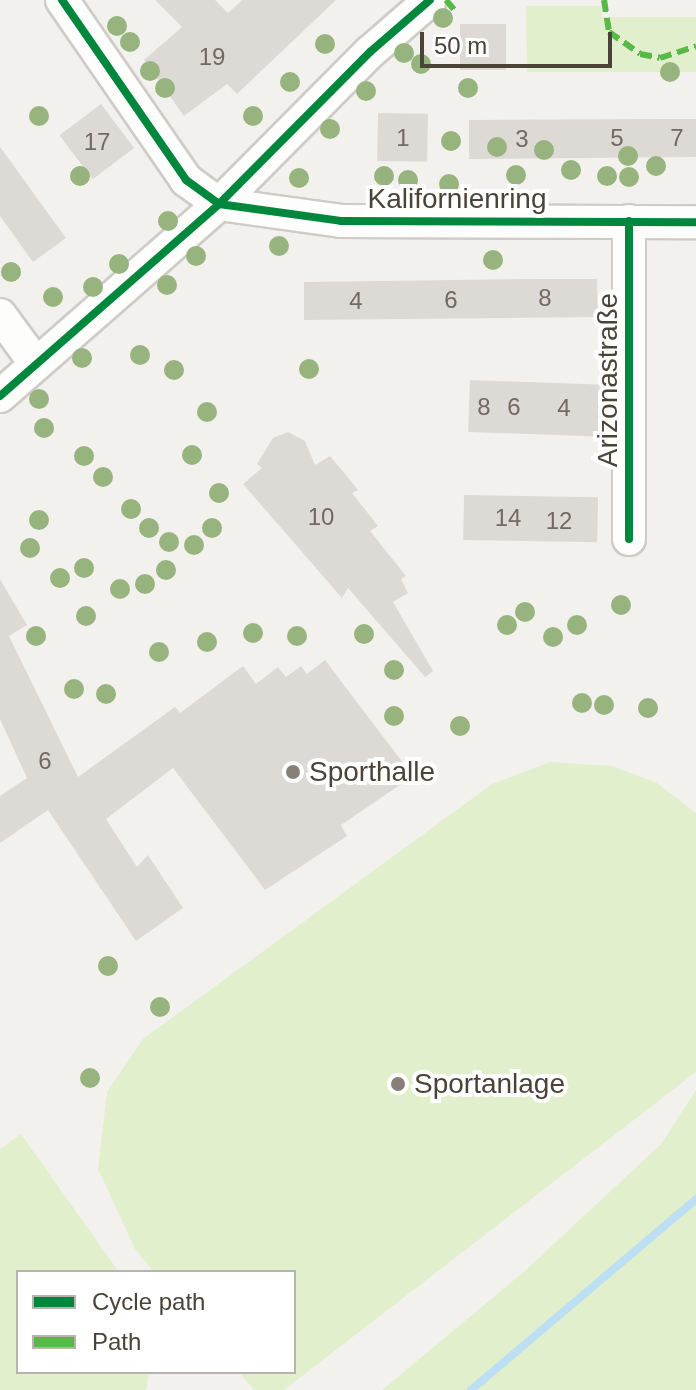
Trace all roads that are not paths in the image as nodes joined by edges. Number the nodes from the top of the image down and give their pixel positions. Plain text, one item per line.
1 (62, 0) edge
2 (430, 0) edge
3 (219, 204) junction
4 (629, 221) junction
5 (696, 222) edge
6 (0, 315) edge
7 (36, 364) junction
8 (0, 396) edge
9 (629, 539) dead end

1 - 3 street
2 - 3 street
3 - 4 street, Kalifornienring
3 - 7 street
4 - 5 street, Kalifornienring
4 - 9 street, Arizonastraße
6 - 7 street
7 - 8 street

